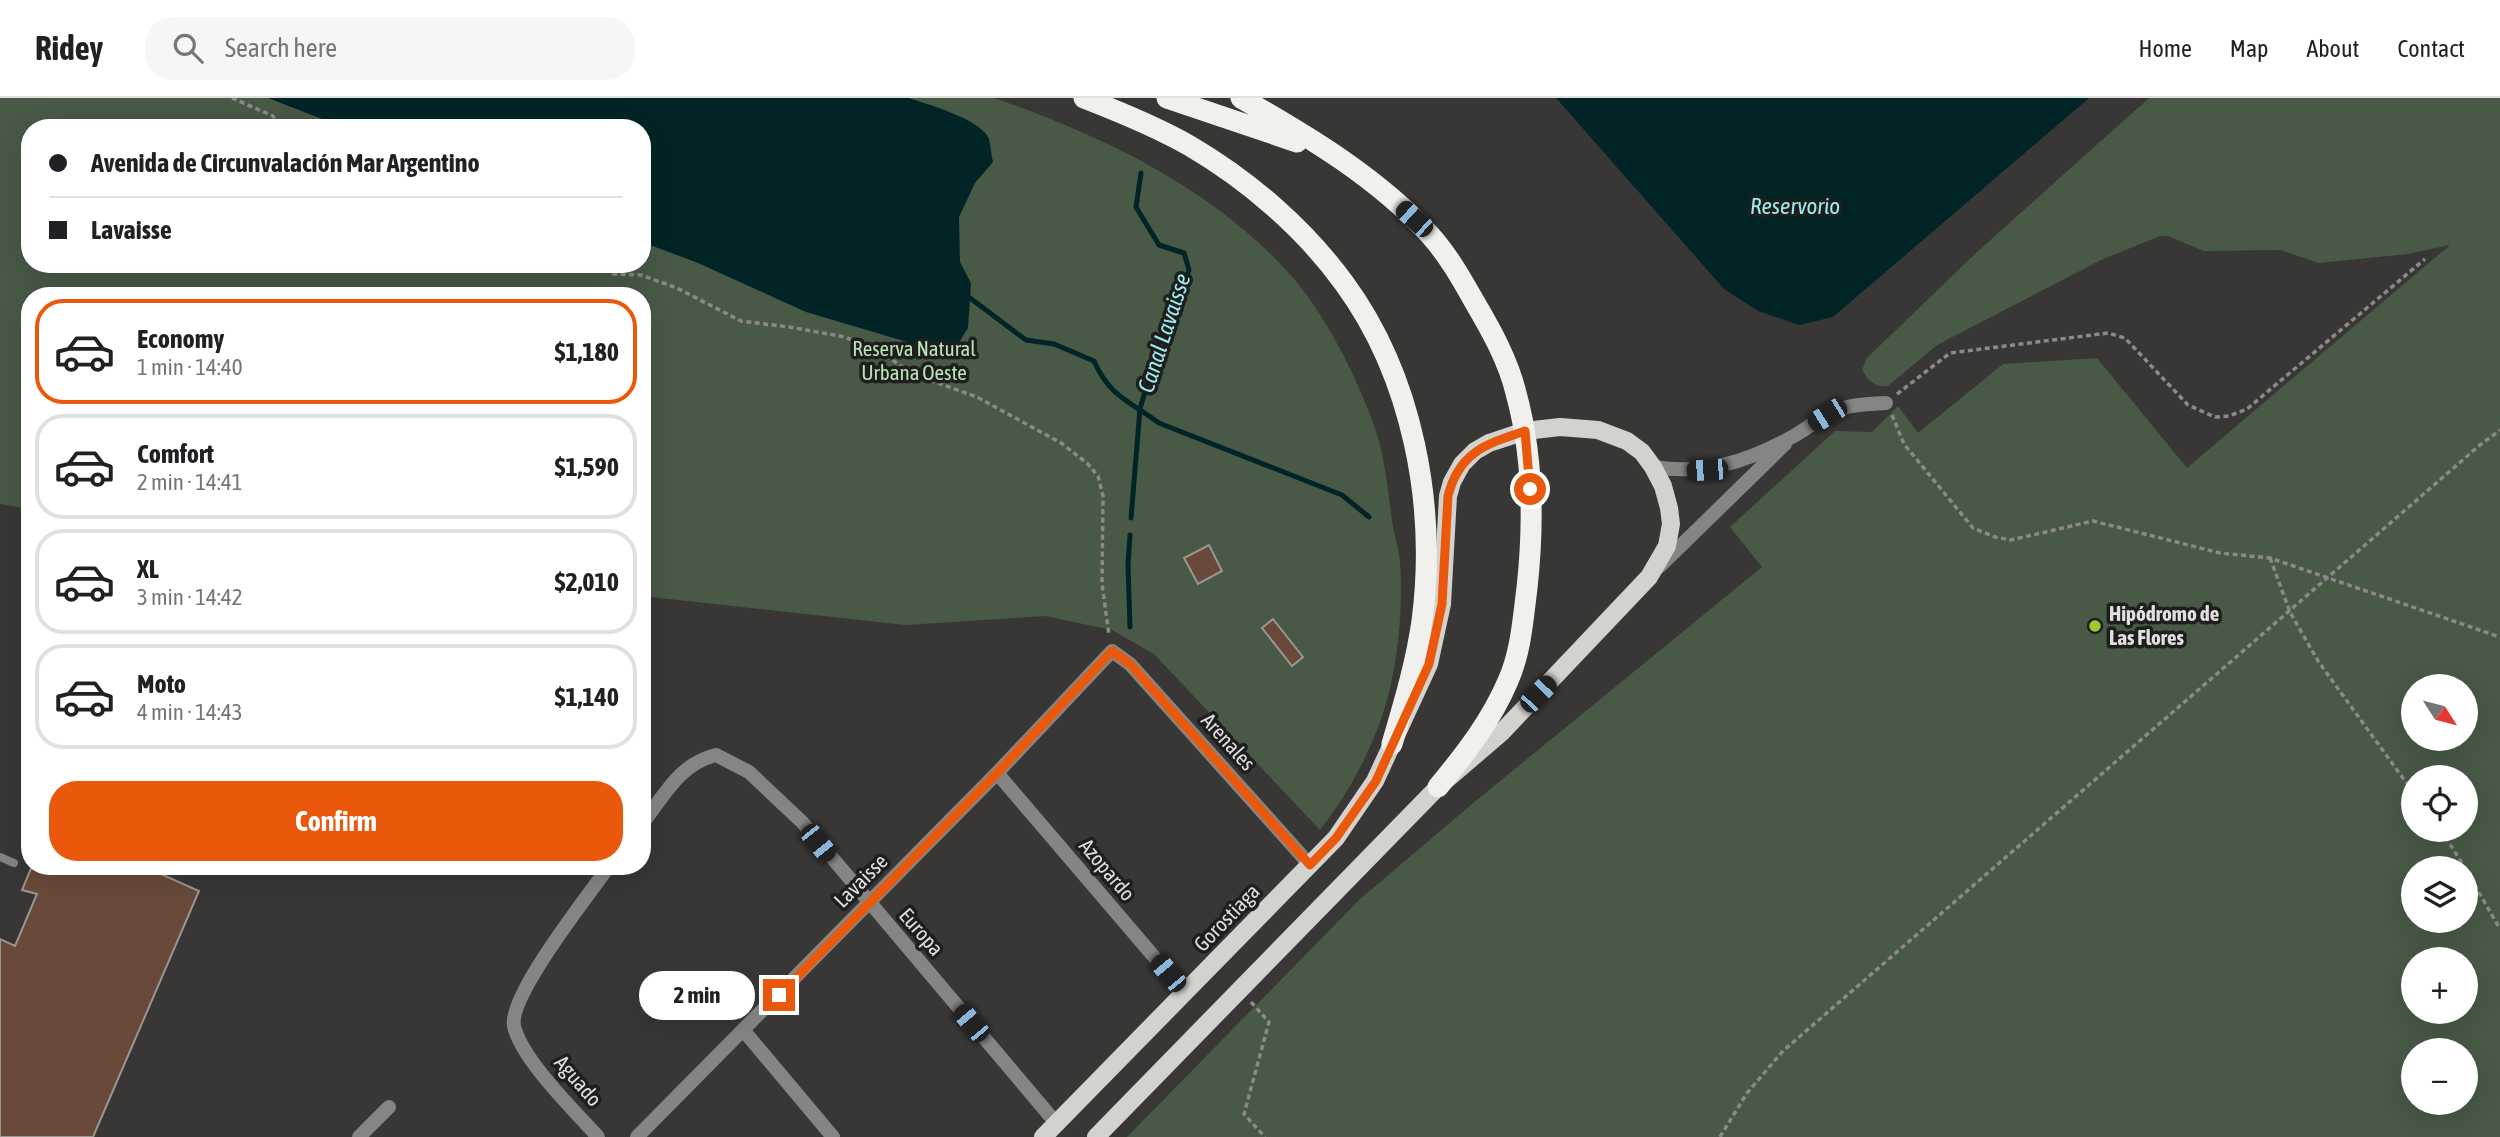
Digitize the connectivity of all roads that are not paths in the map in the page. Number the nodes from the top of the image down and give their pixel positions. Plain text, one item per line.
1 (1084, 98) edge
2 (1167, 98) edge
3 (1241, 98) edge
4 (1332, 154) junction
5 (1886, 403) road end
6 (1525, 431) junction
7 (1791, 438) junction
8 (1654, 467) junction
9 (1649, 577) junction
10 (1112, 651) joint
11 (1392, 744) junction
12 (997, 773) junction
13 (1438, 787) junction
14 (651, 812) edge
15 (0, 857) edge
16 (14, 863) dead end
17 (1310, 865) junction
18 (603, 875) edge
19 (868, 903) junction
20 (1185, 993) junction
21 (744, 1031) junction
22 (389, 1107) dead end
23 (1056, 1123) junction
24 (359, 1137) edge
25 (598, 1137) edge
26 (637, 1137) edge
27 (833, 1137) edge
28 (1043, 1137) edge
29 (1096, 1137) edge

1 - 11 highway
2 - 4 highway
3 - 4 highway
4 - 6 highway
5 - 7 street
6 - 8 main road, Gorostiaga
6 - 11 main road, Gorostiaga
6 - 13 highway
7 - 8 street
7 - 9 street
8 - 9 main road
9 - 13 main road
10 - 12 street, Lavaisse
10 - 17 street, Arenales
11 - 17 main road, Gorostiaga
12 - 19 street, Lavaisse
12 - 20 street, Azopardo
13 - 29 main road
14 - 19 street, Europa
15 - 16 lane
17 - 20 main road, Gorostiaga
18 - 25 street, Aguado
19 - 21 street, Lavaisse
19 - 23 street, Europa
20 - 23 main road, Gorostiaga
21 - 26 street, Lavaisse
21 - 27 street
22 - 24 street
23 - 28 main road, Gorostiaga

